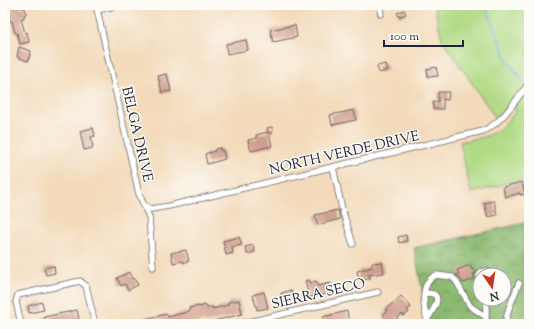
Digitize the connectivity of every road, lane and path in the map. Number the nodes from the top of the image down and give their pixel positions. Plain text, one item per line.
1 (120, 5) edge
2 (379, 5) edge
3 (96, 8) edge
4 (382, 14) dead end
5 (529, 83) edge
6 (333, 167) junction
7 (145, 206) junction
8 (352, 244) dead end
9 (153, 267) dead end
10 (519, 283) dead end
11 (378, 292) dead end
12 (425, 292) junction
13 (486, 308) edge
14 (486, 316) junction
15 (427, 322) edge
16 (249, 323) edge
17 (21, 324) edge
18 (95, 324) edge
19 (240, 324) edge
20 (486, 324) edge
21 (505, 324) edge

1 - 3 street
2 - 4 street
3 - 7 street, BELGA DRIVE
5 - 6 street, NORTH VERDE DRIVE
6 - 7 street, NORTH VERDE DRIVE
6 - 8 street
7 - 9 street, BELGA DRIVE
10 - 21 street
11 - 16 street, SIERRA SECO
12 - 14 street
12 - 15 street
12 - 15 street
13 - 14 street
14 - 20 street
16 - 19 street, SIERRA SECO
17 - 18 street

